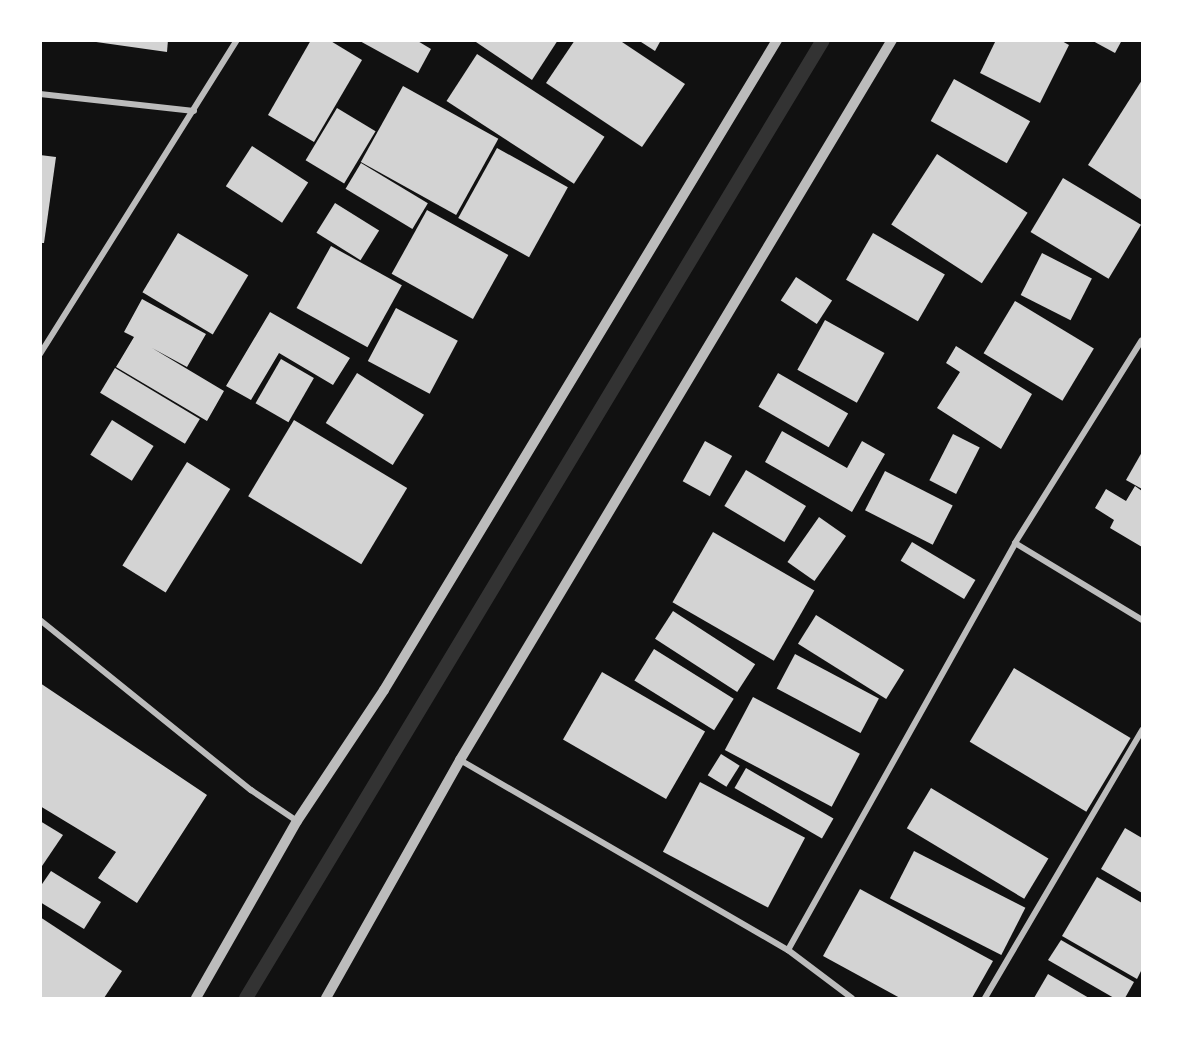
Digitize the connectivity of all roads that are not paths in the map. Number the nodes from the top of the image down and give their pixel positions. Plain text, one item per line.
1 (237, 40) edge
2 (777, 40) edge
3 (892, 40) edge
4 (40, 94) edge
5 (194, 111) junction
6 (1143, 340) edge
7 (40, 354) edge
8 (1015, 543) junction
9 (40, 620) edge
10 (1143, 620) edge
11 (1143, 730) edge
12 (460, 760) junction
13 (297, 821) junction
14 (788, 950) junction
15 (196, 999) edge
16 (326, 999) edge
17 (852, 999) edge
18 (985, 999) edge

1 - 5 street
2 - 13 street
3 - 12 street
4 - 5 street
5 - 7 street
6 - 8 street
8 - 10 street
8 - 14 street
9 - 13 street
11 - 18 street
12 - 14 street
12 - 16 street
13 - 15 street
14 - 17 street

